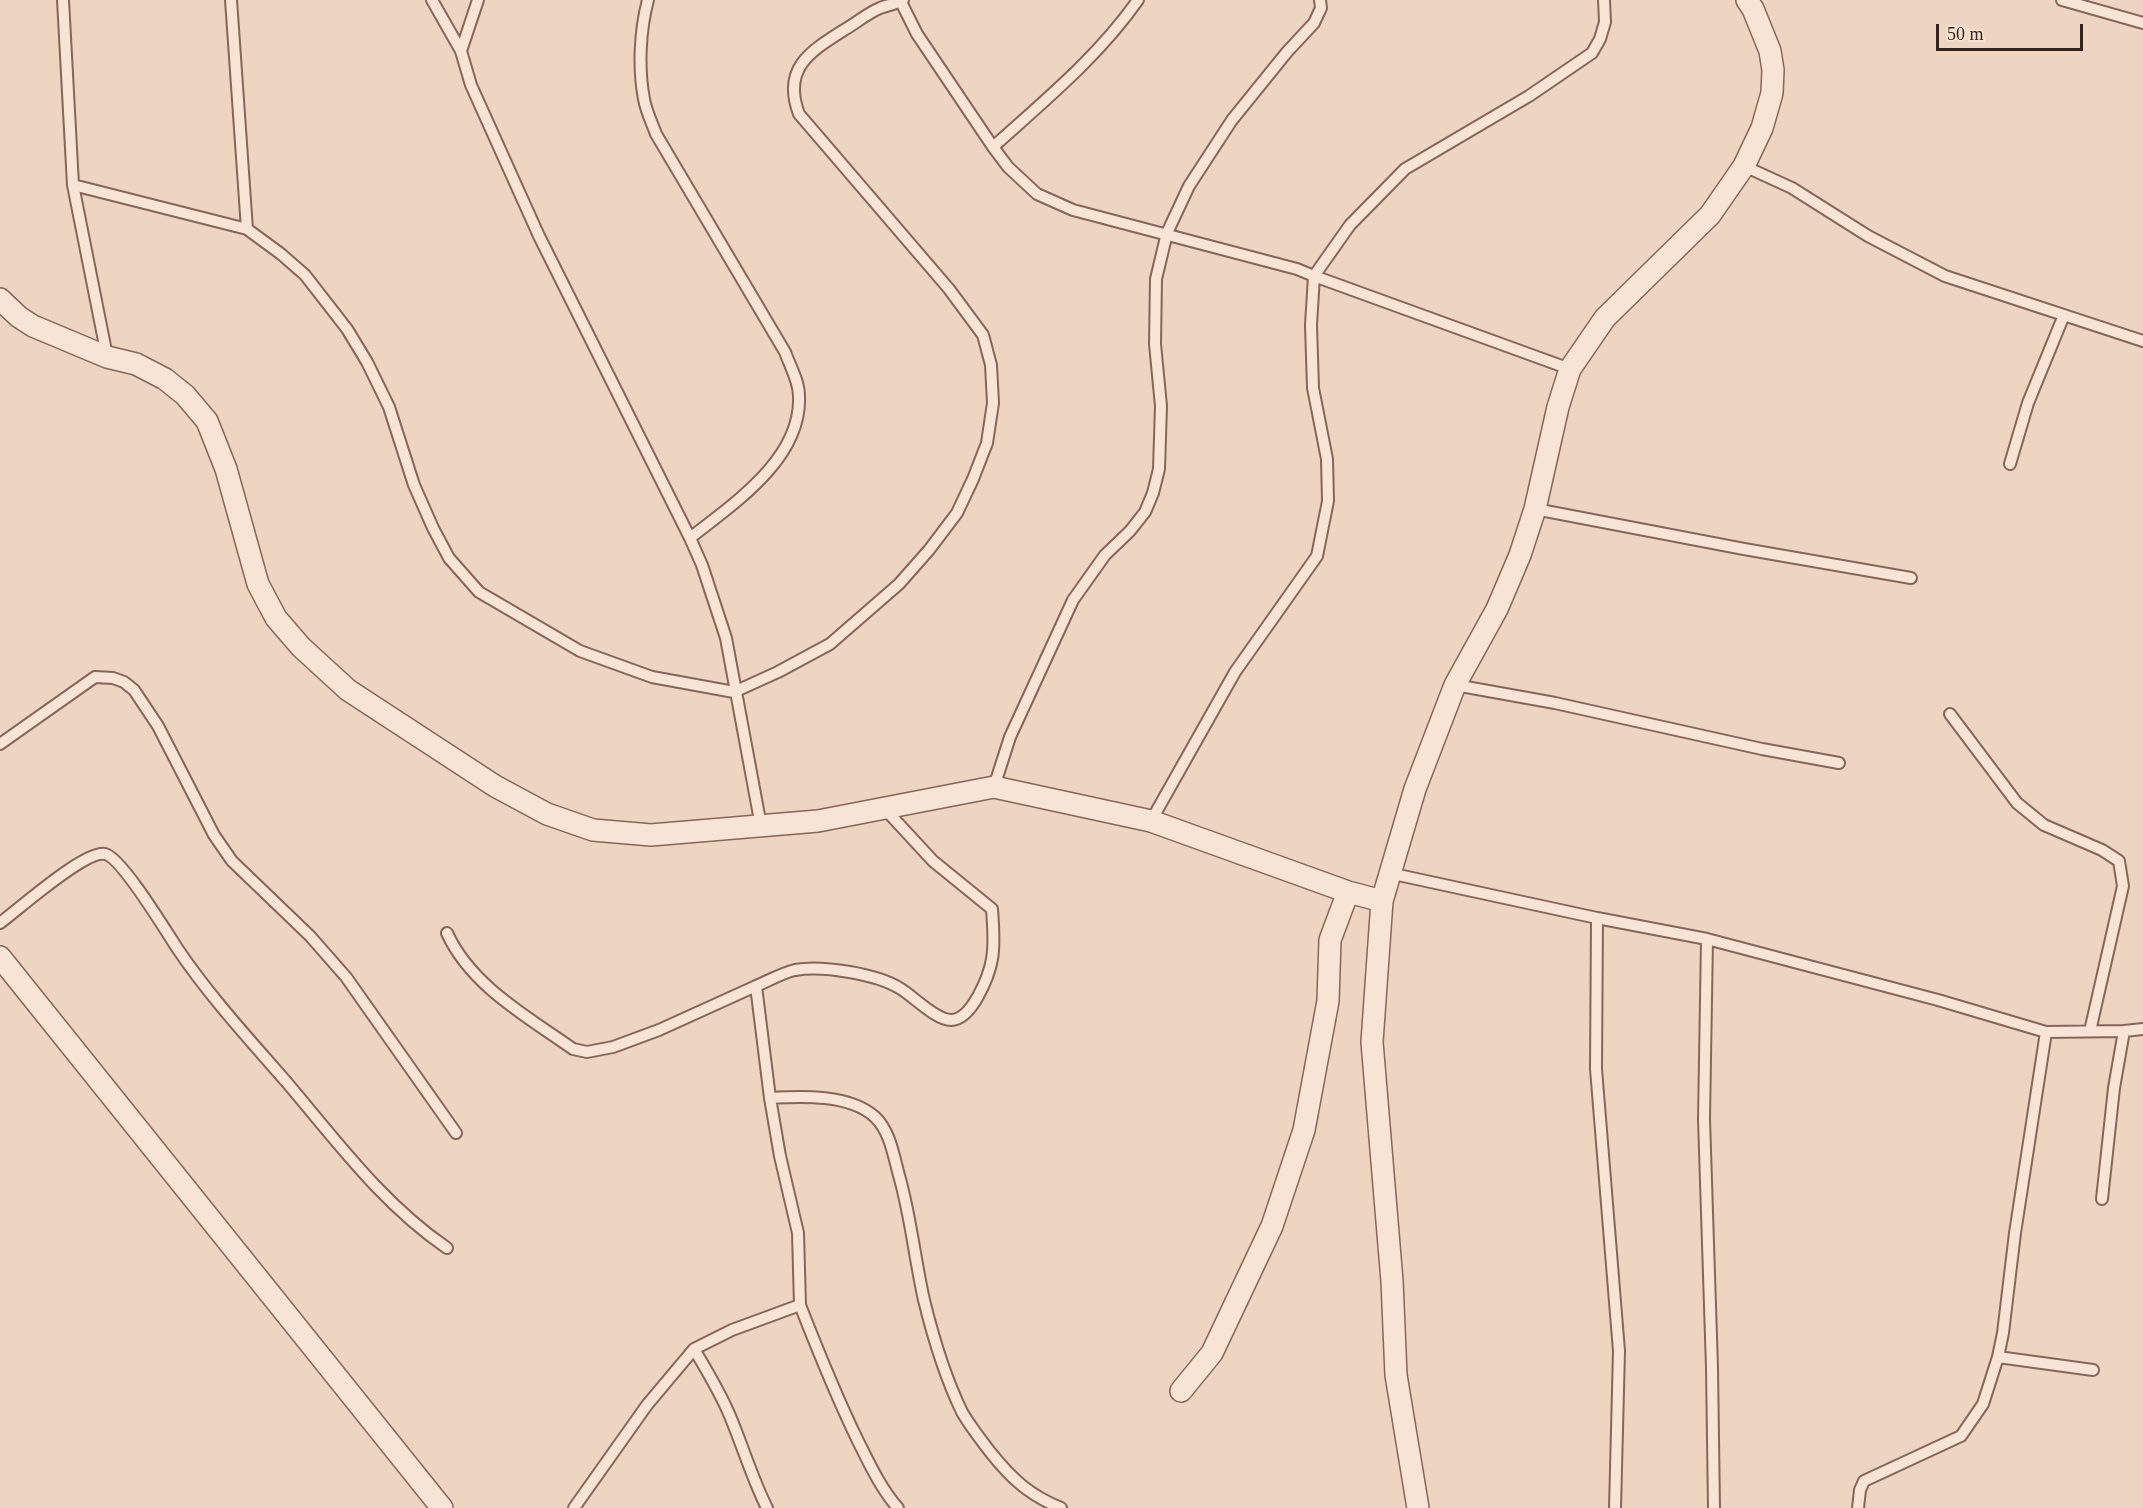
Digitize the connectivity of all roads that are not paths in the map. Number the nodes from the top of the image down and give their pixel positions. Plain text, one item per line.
1 (63, 0) edge
2 (231, 0) edge
3 (432, 0) edge
4 (478, 0) edge
5 (648, 0) edge
6 (1138, 0) edge
7 (1320, 0) edge
8 (1604, 0) edge
9 (1746, 0) edge
10 (2061, 0) edge
11 (902, 1) edge
12 (2143, 23) edge
13 (461, 51) junction
14 (993, 147) junction
15 (1744, 166) junction
16 (74, 185) junction
17 (247, 229) junction
18 (1167, 233) junction
19 (1314, 276) junction
20 (0, 299) edge
21 (2064, 315) junction
22 (2143, 341) edge
23 (107, 357) junction
24 (1570, 369) junction
25 (2010, 464) dead end
26 (1534, 509) junction
27 (690, 538) junction
28 (1911, 578) dead end
29 (1455, 686) junction
30 (734, 692) junction
31 (1950, 714) dead end
32 (0, 744) edge
33 (1839, 763) dead end
34 (993, 787) junction
35 (884, 808) junction
36 (1151, 821) junction
37 (760, 826) junction
38 (1389, 873) junction
39 (1348, 892) junction
40 (1382, 901) junction
41 (1597, 918) junction
42 (0, 923) edge
43 (447, 933) dead end
44 (1707, 939) junction
45 (1, 964) edge
46 (756, 986) junction
47 (2143, 1029) edge
48 (2090, 1031) junction
49 (2124, 1031) junction
50 (2046, 1032) junction
51 (770, 1098) junction
52 (456, 1133) dead end
53 (2102, 1199) dead end
54 (447, 1248) dead end
55 (800, 1305) junction
56 (694, 1349) junction
57 (1998, 1358) junction
58 (2093, 1370) dead end
59 (1181, 1391) dead end
60 (442, 1508) edge
61 (574, 1508) edge
62 (767, 1508) edge
63 (898, 1508) edge
64 (1061, 1508) edge
65 (1418, 1508) edge
66 (1615, 1508) edge
67 (1714, 1508) edge
68 (1858, 1508) edge

1 - 16 lane
2 - 17 lane
3 - 13 lane
4 - 13 lane
5 - 27 lane
6 - 14 lane
7 - 18 lane
8 - 19 lane
9 - 15 street
10 - 12 lane
11 - 14 lane
11 - 30 lane
13 - 27 lane
14 - 18 lane
15 - 21 lane
15 - 24 street
16 - 17 lane
16 - 23 lane
17 - 30 lane
18 - 19 lane
18 - 34 lane
19 - 24 lane
19 - 36 lane
20 - 23 street
21 - 22 lane
21 - 25 lane
23 - 37 street
24 - 26 street
26 - 28 lane
26 - 29 street
27 - 30 lane
29 - 33 lane
29 - 38 street
30 - 37 lane
31 - 48 lane
32 - 52 lane
34 - 35 street
34 - 36 street
35 - 37 street
35 - 46 lane
36 - 39 street
38 - 40 street
38 - 41 lane
39 - 40 street
39 - 59 street
40 - 65 street
41 - 44 lane
41 - 66 lane
42 - 54 lane
43 - 46 lane
44 - 50 lane
44 - 67 lane
45 - 60 street
46 - 51 lane
47 - 49 lane
48 - 49 lane
48 - 50 lane
49 - 53 lane
50 - 57 lane
51 - 55 lane
51 - 64 lane
55 - 56 lane
55 - 63 lane
56 - 61 lane
56 - 62 lane
57 - 58 lane
57 - 68 lane

